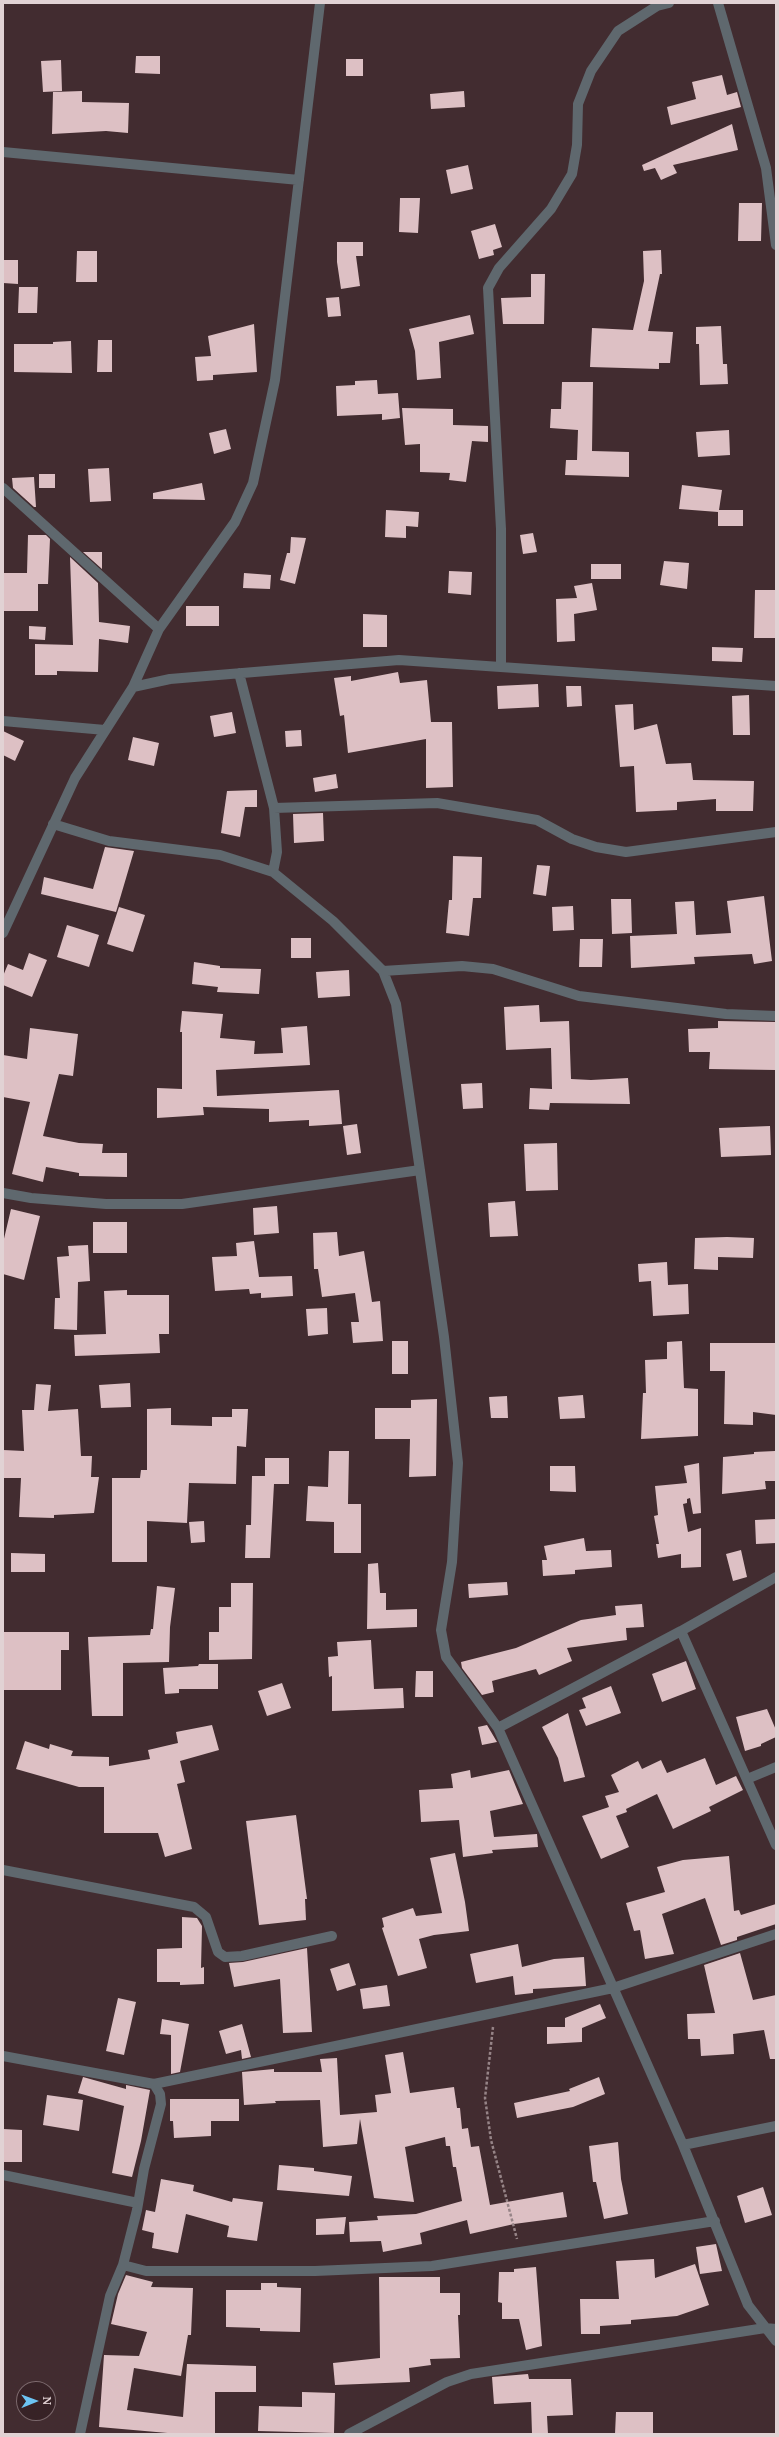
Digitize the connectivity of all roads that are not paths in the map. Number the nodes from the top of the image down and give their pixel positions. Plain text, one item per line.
1 (320, 3) edge
2 (646, 3) edge
3 (669, 3) edge
4 (718, 3) edge
5 (657, 6) junction
6 (3, 152) edge
7 (299, 180) junction
8 (776, 245) edge
9 (3, 488) edge
10 (158, 629) junction
11 (501, 666) junction
12 (239, 673) junction
13 (776, 686) edge
14 (133, 687) junction
15 (3, 721) edge
16 (105, 730) junction
17 (274, 808) junction
18 (53, 824) junction
19 (776, 832) edge
20 (273, 872) junction
21 (3, 933) edge
22 (382, 971) junction
23 (776, 1016) edge
24 (420, 1170) junction
25 (3, 1193) edge
26 (776, 1577) edge
27 (681, 1631) junction
28 (498, 1728) junction
29 (776, 1767) edge
30 (747, 1779) junction
31 (776, 1845) edge
32 (3, 1870) edge
33 (776, 1934) edge
34 (332, 1936) dead end
35 (613, 1988) junction
36 (3, 2056) edge
37 (154, 2084) junction
38 (776, 2126) edge
39 (684, 2145) junction
40 (3, 2175) edge
41 (138, 2203) junction
42 (715, 2221) junction
43 (123, 2265) junction
44 (765, 2328) junction
45 (776, 2329) edge
46 (776, 2341) edge
47 (80, 2434) edge
48 (349, 2434) edge

1 - 7 street
2 - 5 street
3 - 5 street
4 - 8 street
5 - 11 street
6 - 7 street
7 - 10 street
9 - 10 street
10 - 14 street
11 - 12 street
11 - 13 street
12 - 14 street
12 - 17 street
14 - 16 street
15 - 16 street
16 - 18 street
17 - 19 street
17 - 20 street
18 - 20 street
18 - 21 street
20 - 22 street
22 - 23 street
22 - 24 street
24 - 25 street
24 - 28 street
26 - 27 street
27 - 28 street
27 - 30 street
28 - 35 street
29 - 30 street
30 - 31 street
32 - 34 street
33 - 35 street
35 - 37 street
35 - 39 street
36 - 37 street
37 - 41 street
38 - 39 street
39 - 42 street
40 - 41 street
41 - 43 street
42 - 43 street
42 - 44 street
43 - 47 street
44 - 45 street
44 - 46 street
44 - 48 street

